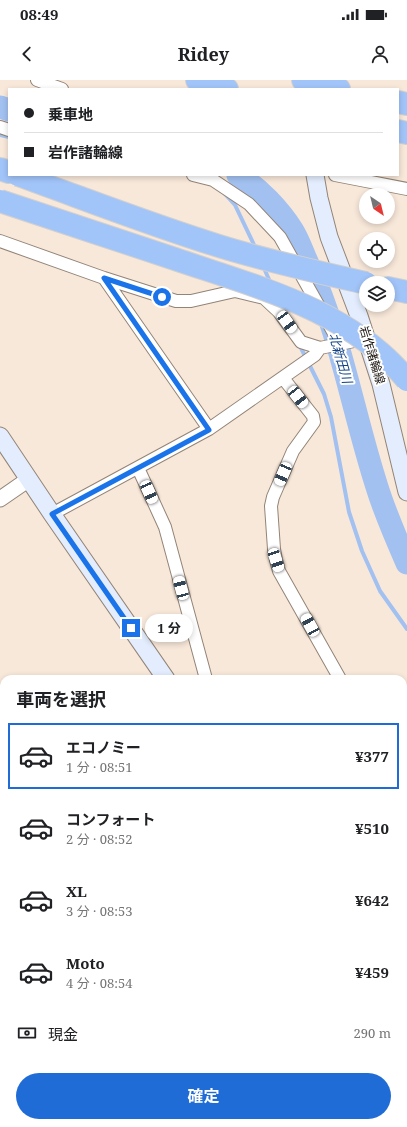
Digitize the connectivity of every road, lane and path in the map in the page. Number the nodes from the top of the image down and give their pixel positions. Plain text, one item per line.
1 (37, 80) edge
2 (197, 80) edge
3 (303, 80) edge
4 (59, 88) edge
5 (224, 88) edge
6 (334, 88) edge
7 (21, 176) edge
8 (197, 176) edge
9 (315, 176) edge
10 (340, 176) edge
11 (407, 189) edge
12 (0, 201) edge
13 (0, 241) edge
14 (104, 278) junction
15 (359, 281) edge
16 (395, 289) edge
17 (407, 292) edge
18 (367, 339) junction
19 (340, 344) junction
20 (321, 348) junction
21 (283, 378) junction
22 (407, 380) edge
23 (209, 430) junction
24 (0, 436) edge
25 (138, 468) junction
26 (29, 479) junction
27 (407, 492) edge
28 (0, 499) edge
29 (52, 514) junction
30 (163, 675) edge
31 (205, 675) edge
32 (338, 675) edge

1 - 4 street
2 - 5 highway
3 - 6 highway
7 - 15 highway, bridge
8 - 19 street
9 - 18 main road, 岩作諸輪線
10 - 11 street
12 - 22 highway, bridge
13 - 14 street
14 - 20 street
14 - 23 street
16 - 17 highway
18 - 19 street
18 - 27 main road, 岩作諸輪線
19 - 20 street
20 - 21 street
21 - 23 street
21 - 32 street
23 - 25 street
24 - 26 main road
25 - 29 street
25 - 31 street
26 - 28 street
26 - 29 main road
29 - 30 main road

